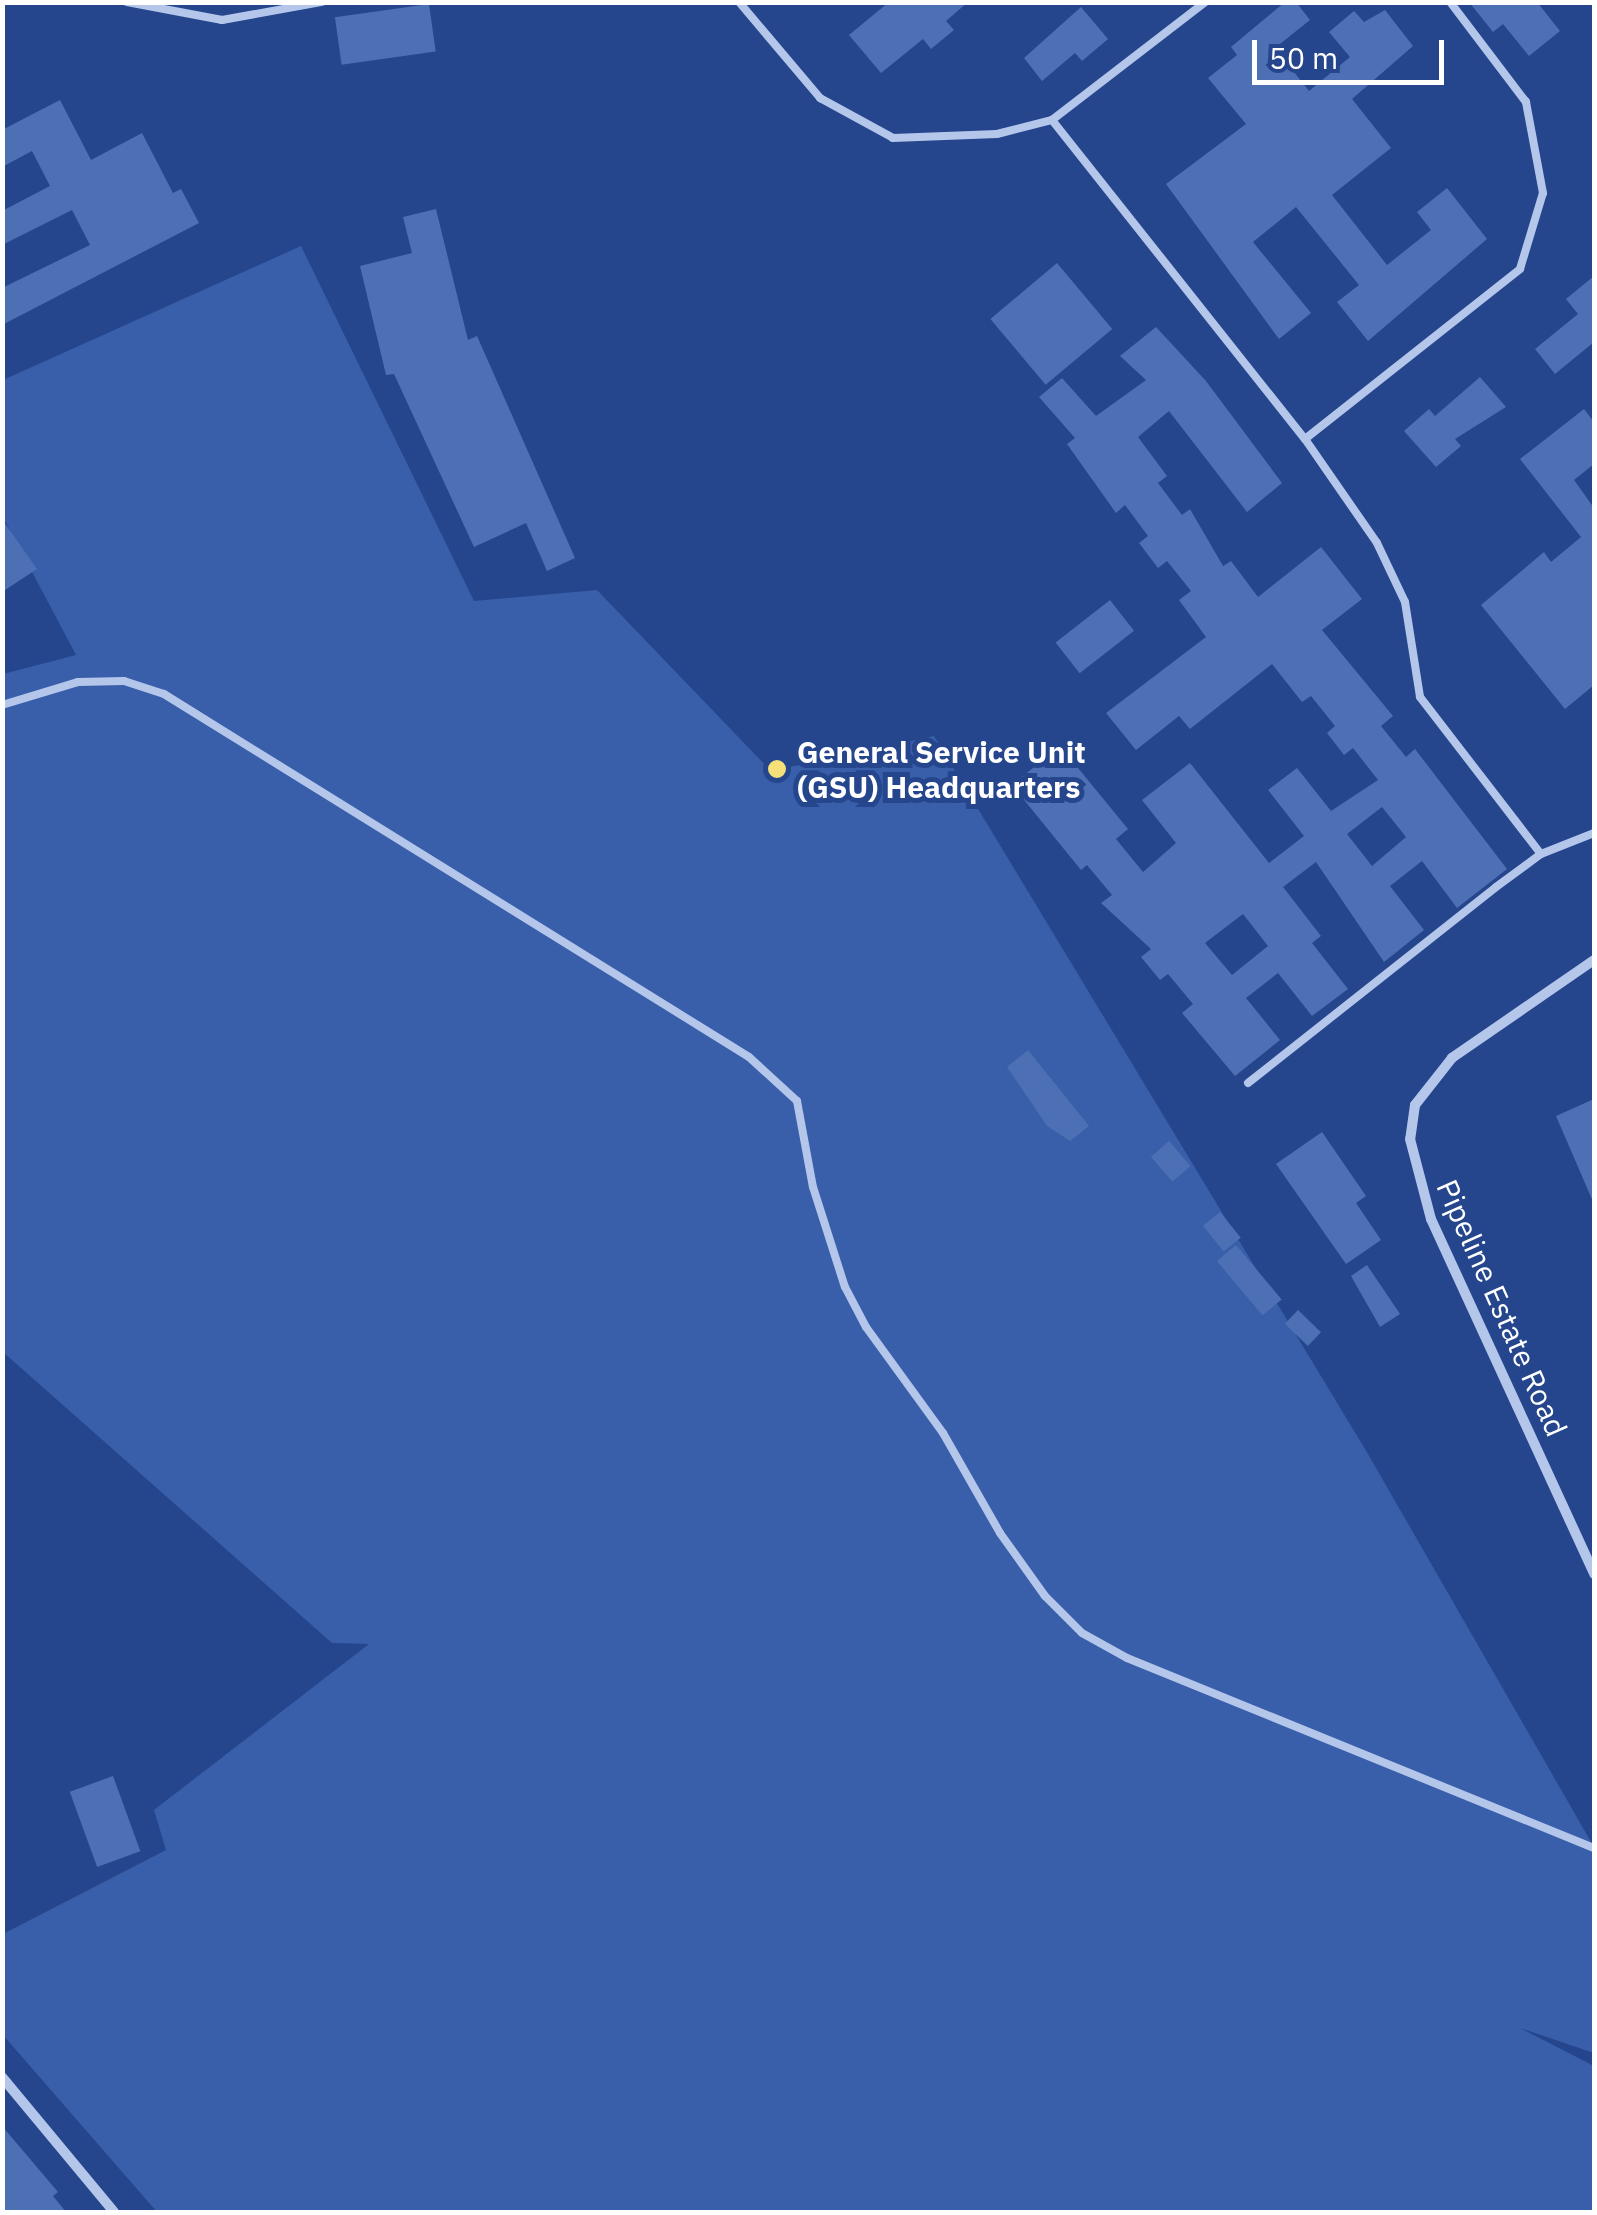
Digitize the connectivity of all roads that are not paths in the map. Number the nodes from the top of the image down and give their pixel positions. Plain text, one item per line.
1 (126, 2) edge
2 (322, 2) edge
3 (739, 2) edge
4 (1205, 2) edge
5 (1450, 2) edge
6 (1052, 120) junction
7 (1305, 439) junction
8 (2, 705) edge
9 (1594, 833) edge
10 (1541, 854) junction
11 (1594, 960) edge
12 (1248, 1084) dead end
13 (1594, 1574) edge
14 (1594, 1848) edge
15 (2, 2077) edge
16 (113, 2212) edge

1 - 2 lane
3 - 6 lane
4 - 6 lane
5 - 7 lane
6 - 7 lane
7 - 10 lane
8 - 14 lane
9 - 10 lane
10 - 12 lane
11 - 13 street, Pipeline Estate Road
15 - 16 street

